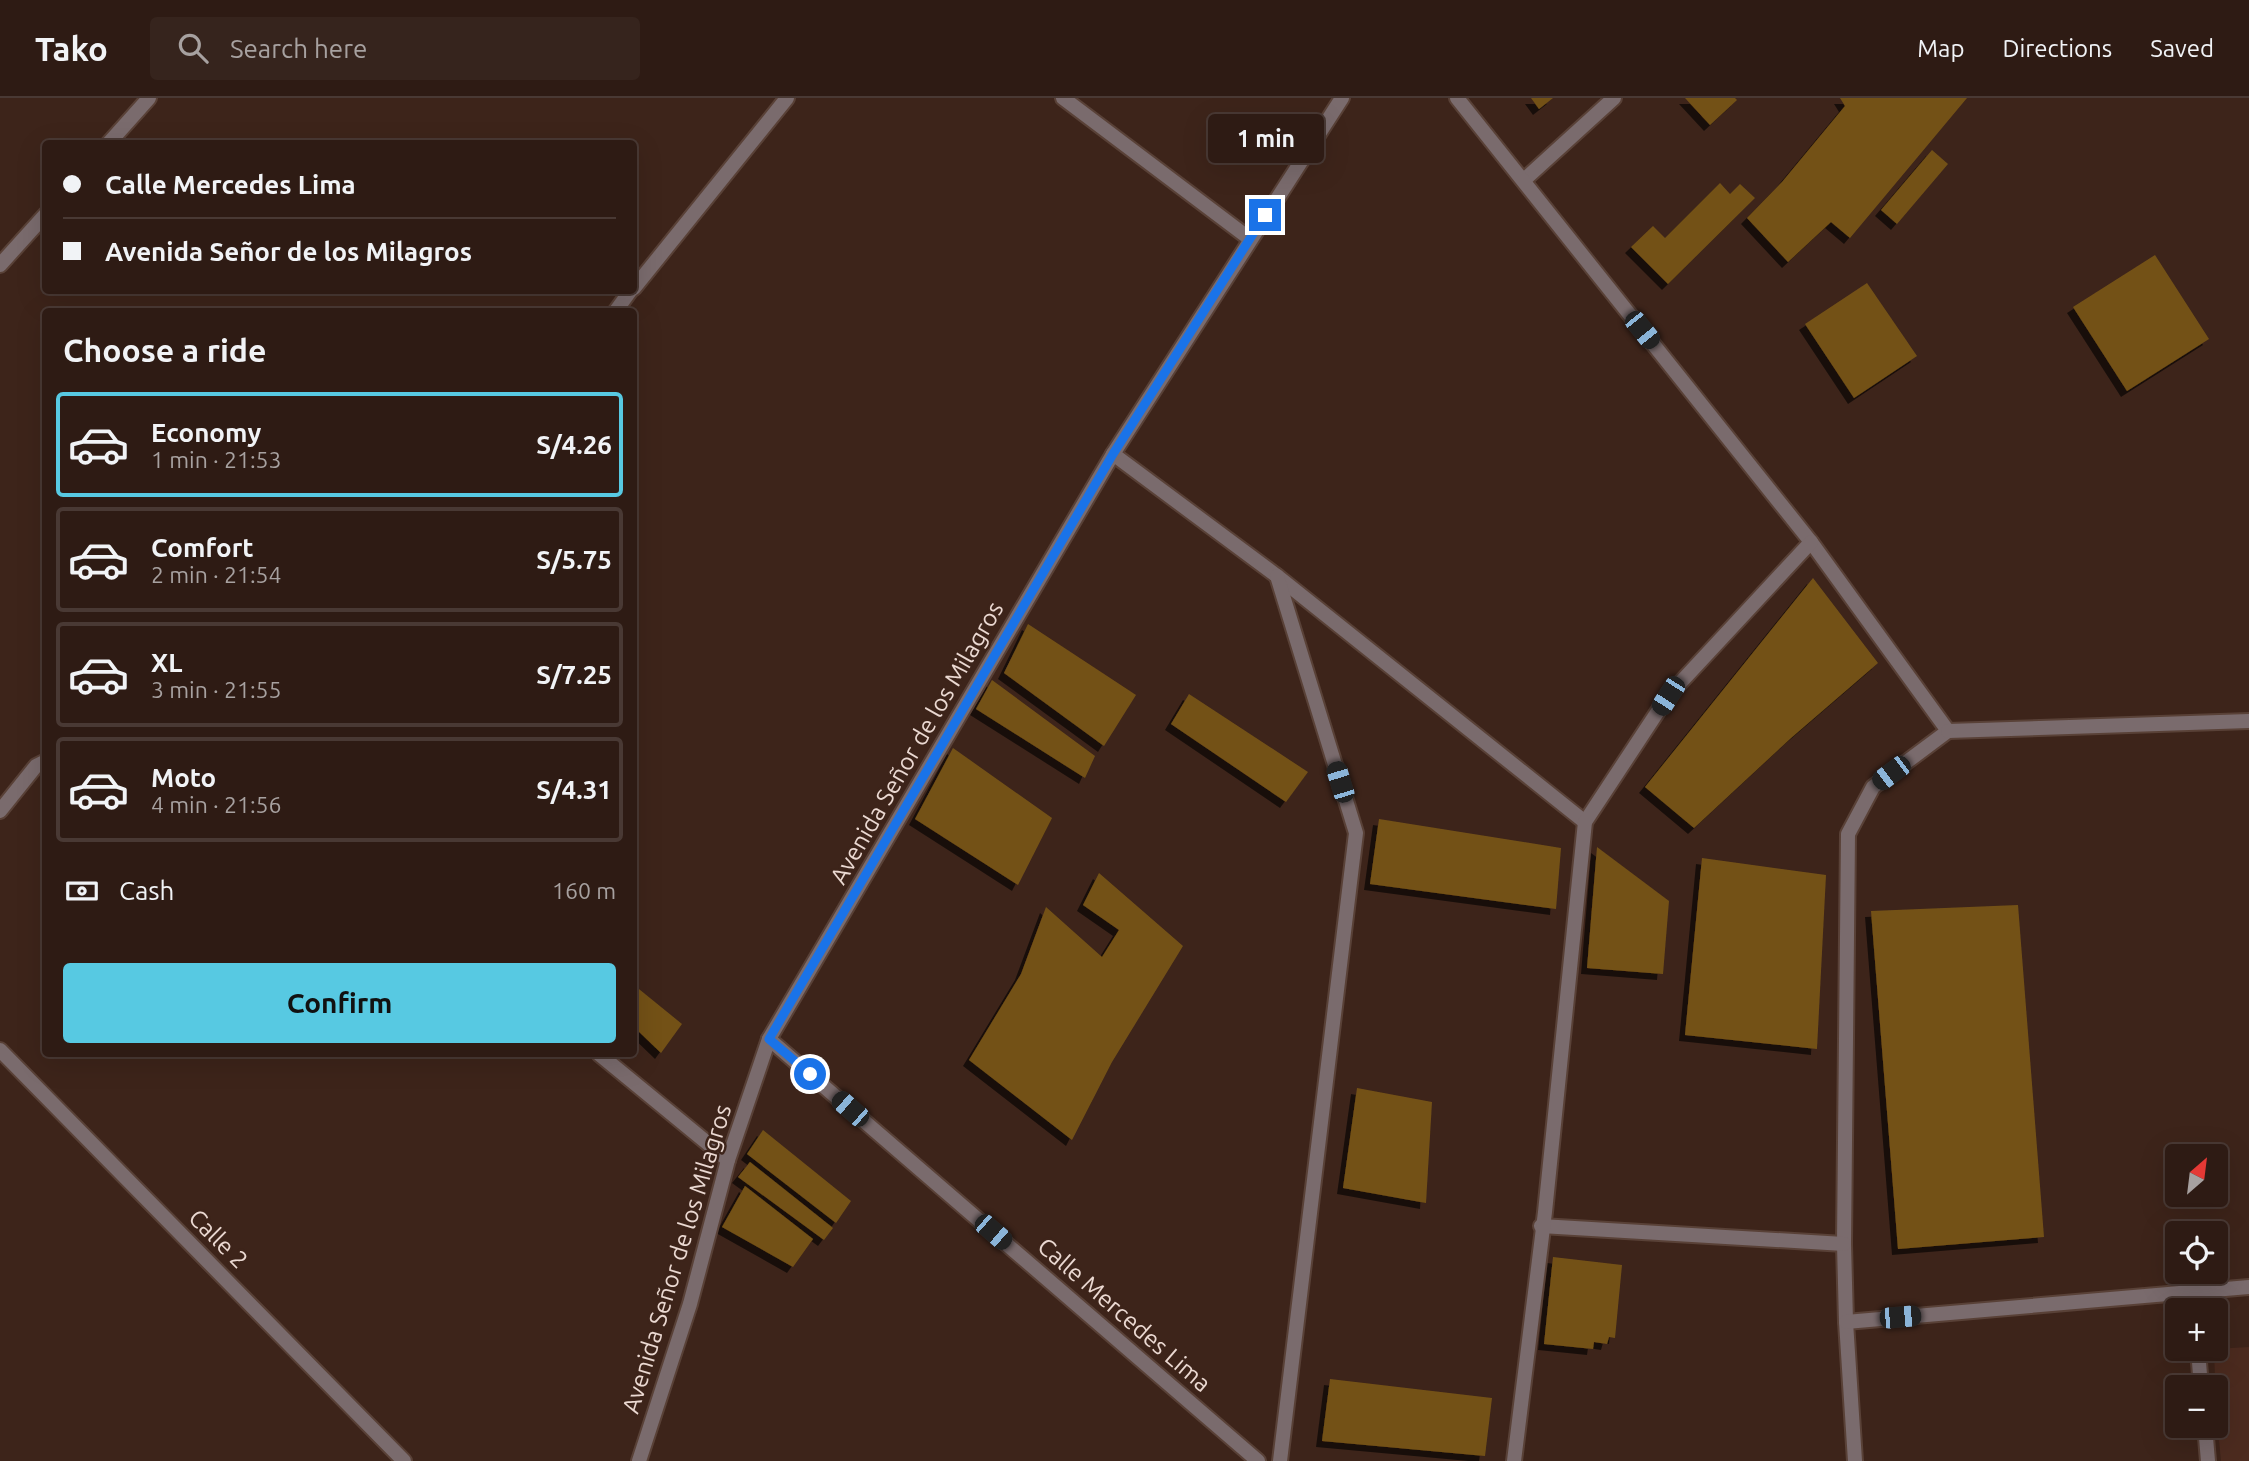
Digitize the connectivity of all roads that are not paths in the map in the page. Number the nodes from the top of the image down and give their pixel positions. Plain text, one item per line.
1 (149, 98) edge
2 (787, 98) edge
3 (1063, 98) edge
4 (1342, 98) edge
5 (1457, 98) edge
6 (1614, 98) edge
7 (112, 140) edge
8 (1524, 180) junction
9 (42, 218) edge
10 (1250, 239) junction
11 (0, 265) edge
12 (637, 283) edge
13 (1113, 454) junction
14 (1811, 542) junction
15 (1277, 576) junction
16 (2249, 721) edge
17 (1948, 732) junction
18 (42, 763) edge
19 (0, 811) edge
20 (1585, 822) junction
21 (769, 1039) junction
22 (0, 1050) edge
23 (603, 1057) edge
24 (728, 1160) junction
25 (1542, 1226) junction
26 (1844, 1244) junction
27 (2249, 1287) edge
28 (2193, 1292) junction
29 (2193, 1298) edge
30 (1846, 1322) junction
31 (2206, 1438) edge
32 (404, 1461) edge
33 (639, 1461) edge
34 (1258, 1461) edge
35 (1280, 1461) edge
36 (1514, 1461) edge
37 (1855, 1461) edge
38 (2208, 1461) edge

1 - 7 street
2 - 12 street
3 - 10 street
4 - 10 street, Avenida Señor de los Milagros
5 - 8 street
6 - 8 street
8 - 14 street
9 - 11 street
10 - 13 street, Avenida Señor de los Milagros
13 - 15 street
13 - 21 street, Avenida Señor de los Milagros
14 - 17 street
14 - 20 street
15 - 20 street
15 - 35 street
16 - 17 street
17 - 26 street
18 - 19 street
20 - 25 street
21 - 24 street, Avenida Señor de los Milagros
21 - 34 street, Calle Mercedes Lima
22 - 32 street, Calle 2
23 - 24 street
24 - 33 street, Avenida Señor de los Milagros
25 - 26 street
25 - 36 street
26 - 30 street
27 - 28 street
28 - 29 street
28 - 30 street
30 - 37 street
31 - 38 street

